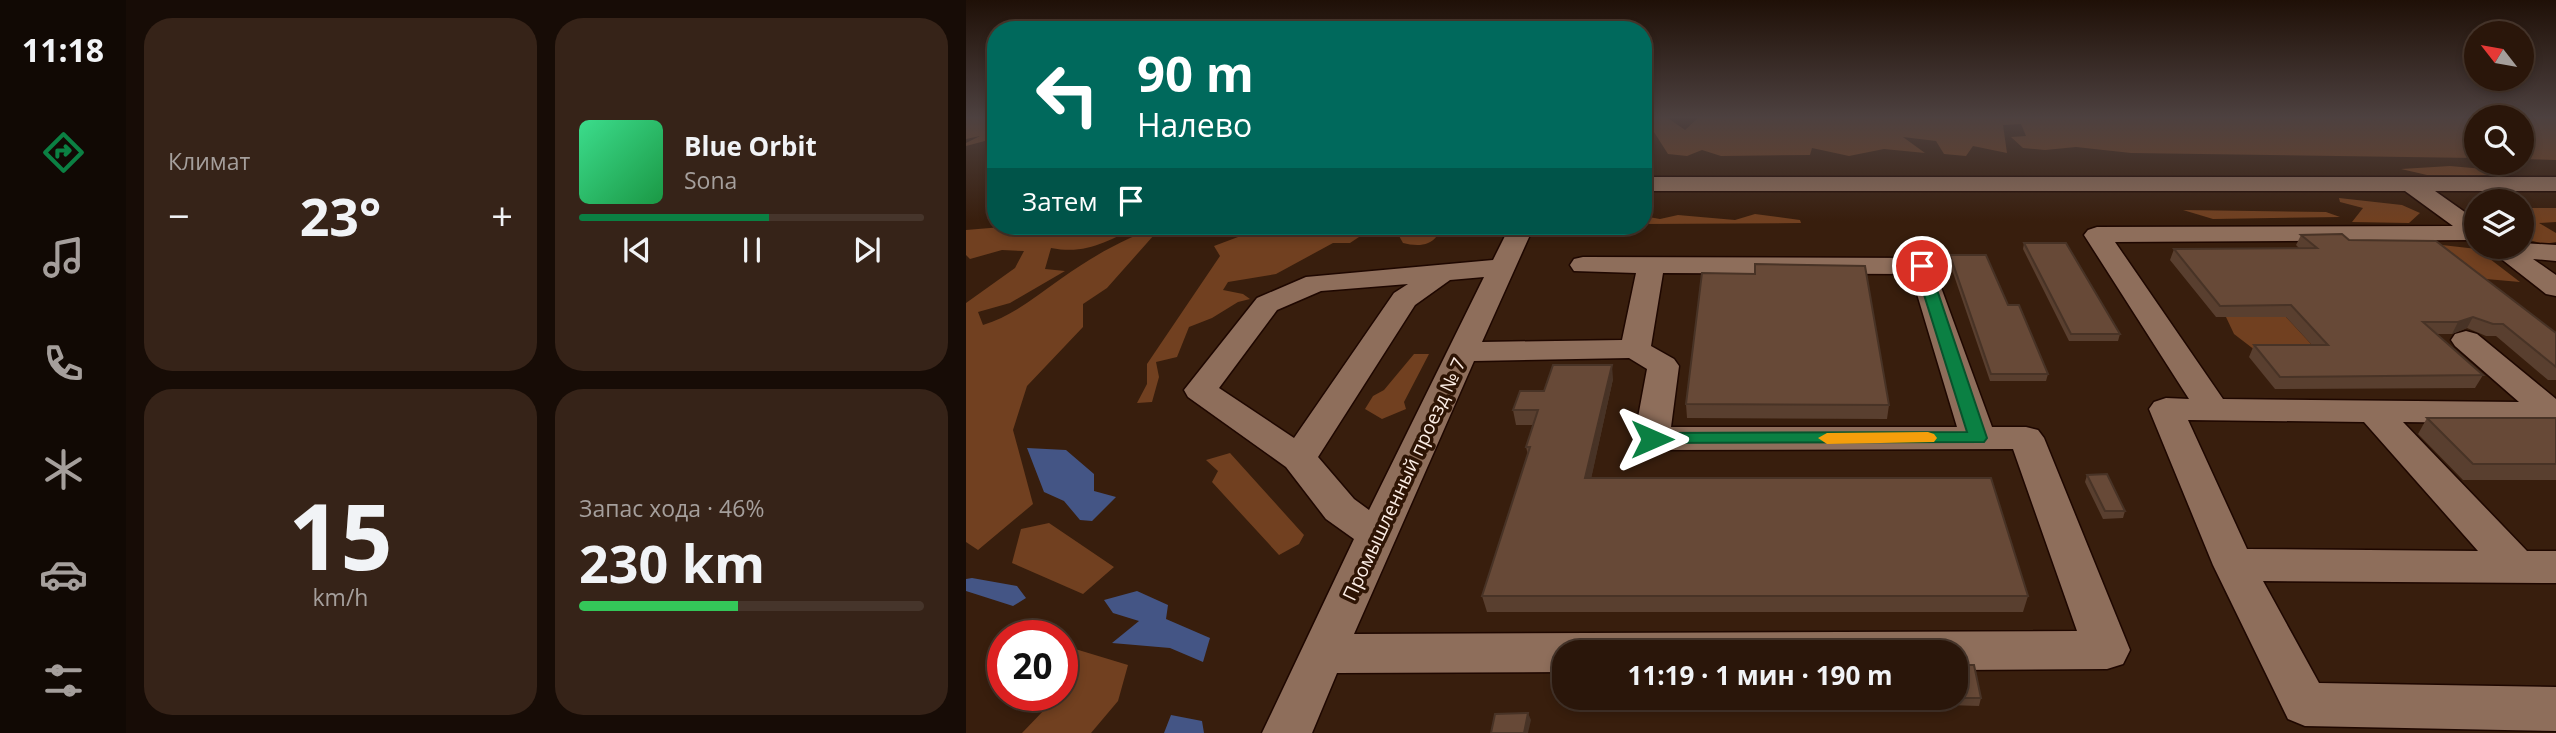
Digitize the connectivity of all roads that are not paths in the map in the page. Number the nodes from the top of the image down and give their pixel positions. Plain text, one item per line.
1 (2409, 183) junction
2 (1652, 184) edge
3 (2556, 184) edge
4 (2464, 223) edge
5 (2464, 232) edge
6 (1517, 235) edge
7 (2534, 251) edge
8 (2556, 253) edge
9 (2515, 259) edge
10 (1583, 265) dead end
11 (1651, 266) junction
12 (1501, 267) junction
13 (1443, 273) junction
14 (2556, 288) edge
15 (2466, 340) dead end
16 (1635, 349) junction
17 (1462, 352) junction
18 (2214, 411) junction
19 (2374, 412) junction
20 (2554, 414) edge
21 (1978, 438) junction
22 (1299, 458) junction
23 (1376, 535) junction
24 (2234, 565) junction
25 (2537, 567) edge
26 (1325, 654) junction
27 (2556, 709) edge
28 (1287, 733) edge

1 - 2 street
1 - 3 street
1 - 4 street
5 - 18 street
6 - 12 street, Промышленный проезд № 7
7 - 8 street
9 - 14 street
10 - 11 street
11 - 16 street
11 - 21 street
12 - 13 street
12 - 17 street, Промышленный проезд № 7
13 - 22 street
13 - 22 street
15 - 20 street
16 - 17 street
16 - 21 street
17 - 23 street, Промышленный проезд № 7
18 - 19 street
18 - 24 street
19 - 20 street
19 - 25 street
21 - 26 street
22 - 23 street
23 - 26 street, Промышленный проезд № 7
24 - 25 street
24 - 27 street
26 - 28 street, Промышленный проезд № 7

